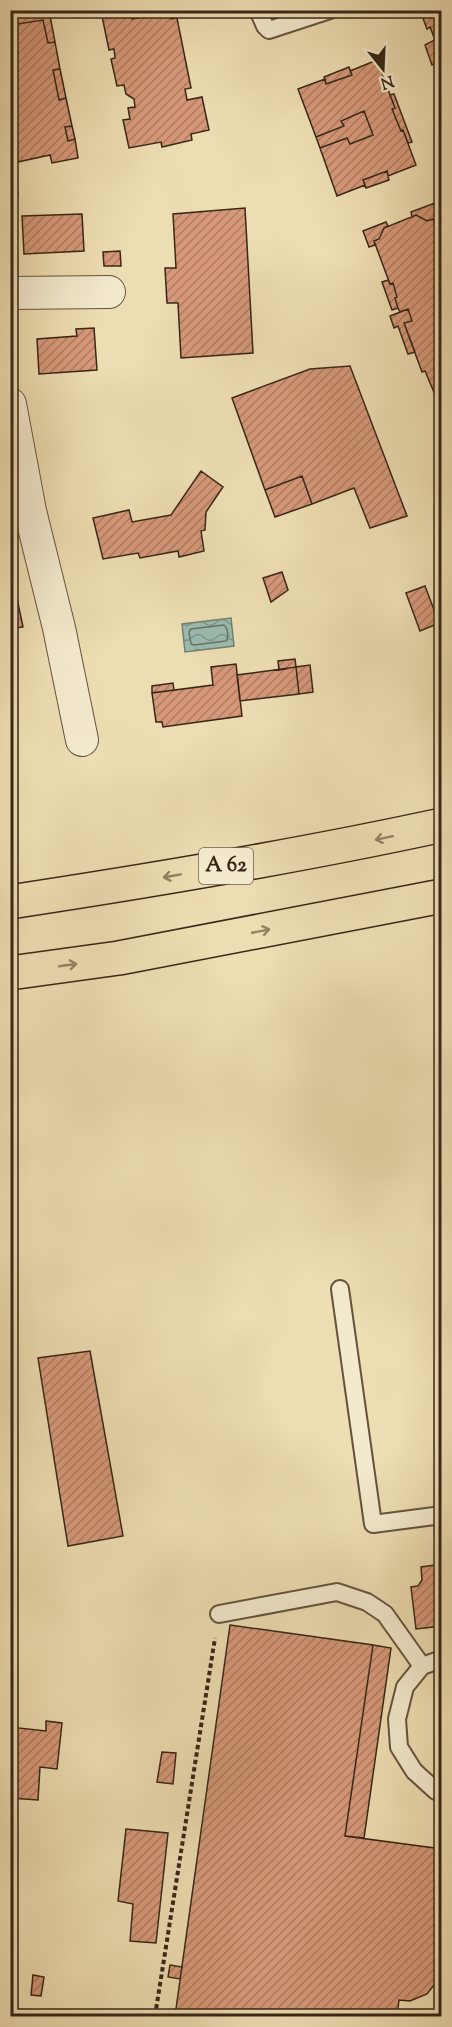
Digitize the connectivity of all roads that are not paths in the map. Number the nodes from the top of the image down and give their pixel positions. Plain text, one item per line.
1 (258, 10) edge
2 (330, 10) edge
3 (109, 292) dead end
4 (10, 293) edge
5 (10, 404) edge
6 (82, 740) dead end
7 (441, 825) edge
8 (441, 896) edge
9 (10, 902) edge
10 (10, 973) edge
11 (340, 1289) dead end
12 (441, 1515) edge
13 (219, 1614) road end
14 (441, 1659) edge
15 (422, 1666) junction
16 (441, 1792) edge

1 - 2 lane
3 - 4 street
5 - 6 street
7 -> 9 highway, A 62
10 -> 8 highway
11 - 12 lane
13 - 15 lane
14 - 15 lane
15 - 16 lane

